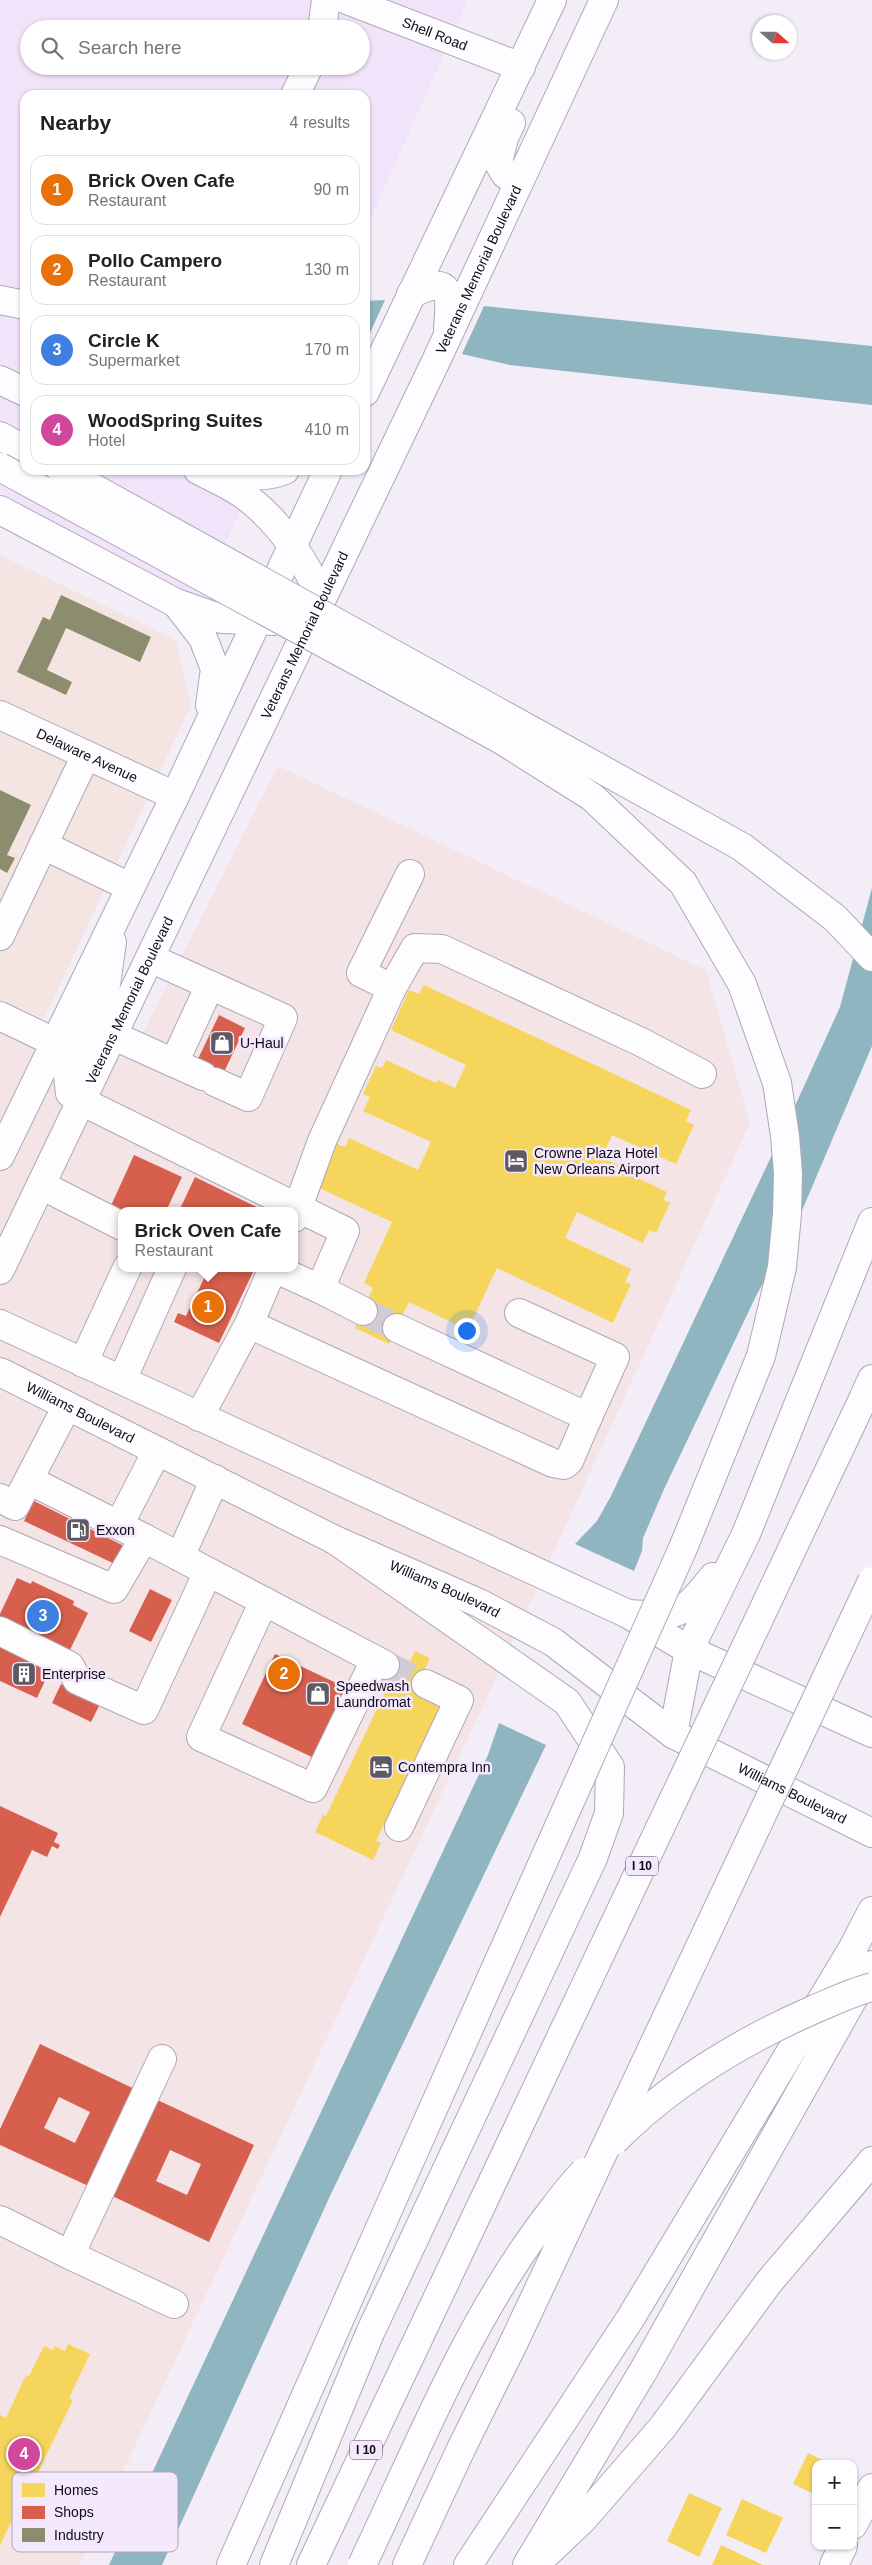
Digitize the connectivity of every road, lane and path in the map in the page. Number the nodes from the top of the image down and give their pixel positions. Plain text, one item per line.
1 (326, 0) edge
2 (348, 0) edge
3 (604, 0) edge
4 (550, 4) edge
5 (323, 20) edge
6 (521, 67) junction
7 (305, 75) edge
8 (297, 90) edge
9 (518, 184) junction
10 (411, 294) junction
11 (0, 300) edge
12 (20, 304) edge
13 (447, 336) junction
14 (0, 380) edge
15 (370, 381) edge
16 (20, 390) edge
17 (0, 436) edge
18 (20, 447) edge
19 (0, 467) edge
20 (70, 475) edge
21 (207, 475) edge
22 (242, 475) edge
23 (262, 475) edge
24 (326, 475) edge
25 (0, 510) edge
26 (292, 546) junction
27 (176, 603) junction
28 (317, 609) junction
29 (257, 622) junction
30 (0, 715) edge
31 (208, 728) junction
32 (86, 755) junction
33 (175, 796) junction
34 (43, 845) junction
35 (410, 874) dead end
36 (130, 887) junction
37 (116, 916) junction
38 (0, 936) edge
39 (872, 957) edge
40 (150, 958) junction
41 (210, 984) junction
42 (392, 988) junction
43 (0, 1016) edge
44 (112, 1035) junction
45 (54, 1042) junction
46 (174, 1063) junction
47 (702, 1074) dead end
48 (81, 1101) junction
49 (4, 1123) edge
50 (0, 1156) edge
51 (41, 1185) junction
52 (284, 1207) edge
53 (298, 1207) edge
54 (298, 1214) edge
55 (872, 1222) edge
56 (118, 1224) edge
57 (0, 1270) edge
58 (125, 1272) edge
59 (170, 1272) edge
60 (272, 1272) edge
61 (283, 1272) edge
62 (320, 1289) junction
63 (363, 1311) tunnel mouth
64 (519, 1313) dead end
65 (0, 1324) edge
66 (249, 1324) junction
67 (397, 1328) tunnel mouth
68 (83, 1363) junction
69 (0, 1372) edge
70 (122, 1380) junction
71 (868, 1388) edge
72 (67, 1406) junction
73 (199, 1417) junction
74 (588, 1417) junction
75 (157, 1451) junction
76 (215, 1479) junction
77 (29, 1480) junction
78 (8, 1502) edge
79 (119, 1525) junction
80 (746, 1534) junction
81 (144, 1538) junction
82 (0, 1540) edge
83 (335, 1540) junction
84 (180, 1557) junction
85 (208, 1572) junction
86 (872, 1581) edge
87 (264, 1601) junction
88 (628, 1614) junction
89 (0, 1631) edge
90 (689, 1650) junction
91 (426, 1684) tunnel mouth
92 (872, 1733) edge
93 (673, 1734) junction
94 (399, 1827) dead end
95 (872, 1833) edge
96 (872, 1911) edge
97 (872, 1965) edge
98 (872, 1987) edge
99 (162, 2059) dead end
100 (872, 2161) edge
101 (0, 2220) edge
102 (70, 2255) junction
103 (174, 2304) dead end
104 (872, 2488) edge
105 (857, 2517) edge
106 (841, 2550) edge
107 (231, 2565) edge
108 (274, 2565) edge
109 (311, 2565) edge
110 (362, 2565) edge
111 (406, 2565) edge
112 (468, 2565) edge
113 (527, 2565) edge
114 (534, 2565) edge
115 (834, 2565) edge

1 - 5 main road
2 - 6 main road, Shell Road
3 - 9 main road, Veterans Memorial Boulevard
4 - 6 main road
4 - 9 main road
6 - 10 main road
7 - 8 main road
9 - 13 main road, Veterans Memorial Boulevard
10 - 13 main road
10 - 15 main road
11 - 12 main road
13 - 28 main road, Veterans Memorial Boulevard
14 - 16 main road
17 - 18 main road
19 - 107 main road, bridge
20 - 39 main road, bridge
21 - 26 main road
22 - 23 main road
24 - 26 main road
25 - 27 main road
26 - 28 main road
26 - 29 main road
27 - 29 main road
27 - 31 main road
28 - 29 main road
28 - 40 main road, Veterans Memorial Boulevard
29 - 31 main road
30 - 32 main road, Delaware Avenue
31 - 33 main road
32 - 33 main road, Delaware Avenue
32 - 34 main road
33 - 36 main road
34 - 36 main road
34 - 38 main road
35 - 42 main road
36 - 37 main road
37 - 45 main road
37 - 48 main road
40 - 41 main road
40 - 44 main road, Veterans Memorial Boulevard
41 - 46 main road
41 - 46 main road
42 - 47 main road
42 - 53 main road
43 - 45 main road
44 - 46 main road
44 - 48 main road, Veterans Memorial Boulevard
45 - 49 main road
48 - 51 main road, Veterans Memorial Boulevard
48 - 52 main road
49 - 50 main road
51 - 56 main road
51 - 57 main road, Veterans Memorial Boulevard
54 - 62 main road
55 - 80 main road
58 - 68 main road
59 - 70 main road
60 - 66 main road
61 - 62 main road
62 - 63 main road
64 - 74 main road
65 - 68 main road
66 - 73 main road
66 - 74 main road
67 - 74 main road
68 - 70 main road
69 - 72 main road, Williams Boulevard
70 - 73 main road
71 - 109 main road, I 10, bridge
72 - 75 main road, Williams Boulevard
72 - 77 main road
73 - 88 main road
75 - 76 main road, Williams Boulevard
75 - 79 main road
76 - 83 main road, Williams Boulevard
76 - 84 main road
77 - 78 main road
77 - 79 main road
78 - 82 main road
79 - 81 main road
80 - 88 main road
80 - 90 main road
81 - 82 main road
81 - 84 main road
83 - 93 main road, Williams Boulevard
83 - 108 main road
84 - 85 main road
85 - 87 main road
85 - 89 main road
86 - 111 main road, bridge
87 - 87 main road
88 - 90 main road
90 - 92 main road
90 - 93 main road
91 - 94 main road
93 - 95 main road, Williams Boulevard
96 - 112 main road, bridge
97 - 113 main road
98 - 110 main road, bridge
99 - 102 main road
100 - 114 main road
101 - 102 main road
102 - 103 main road
104 - 105 main road
106 - 115 main road

